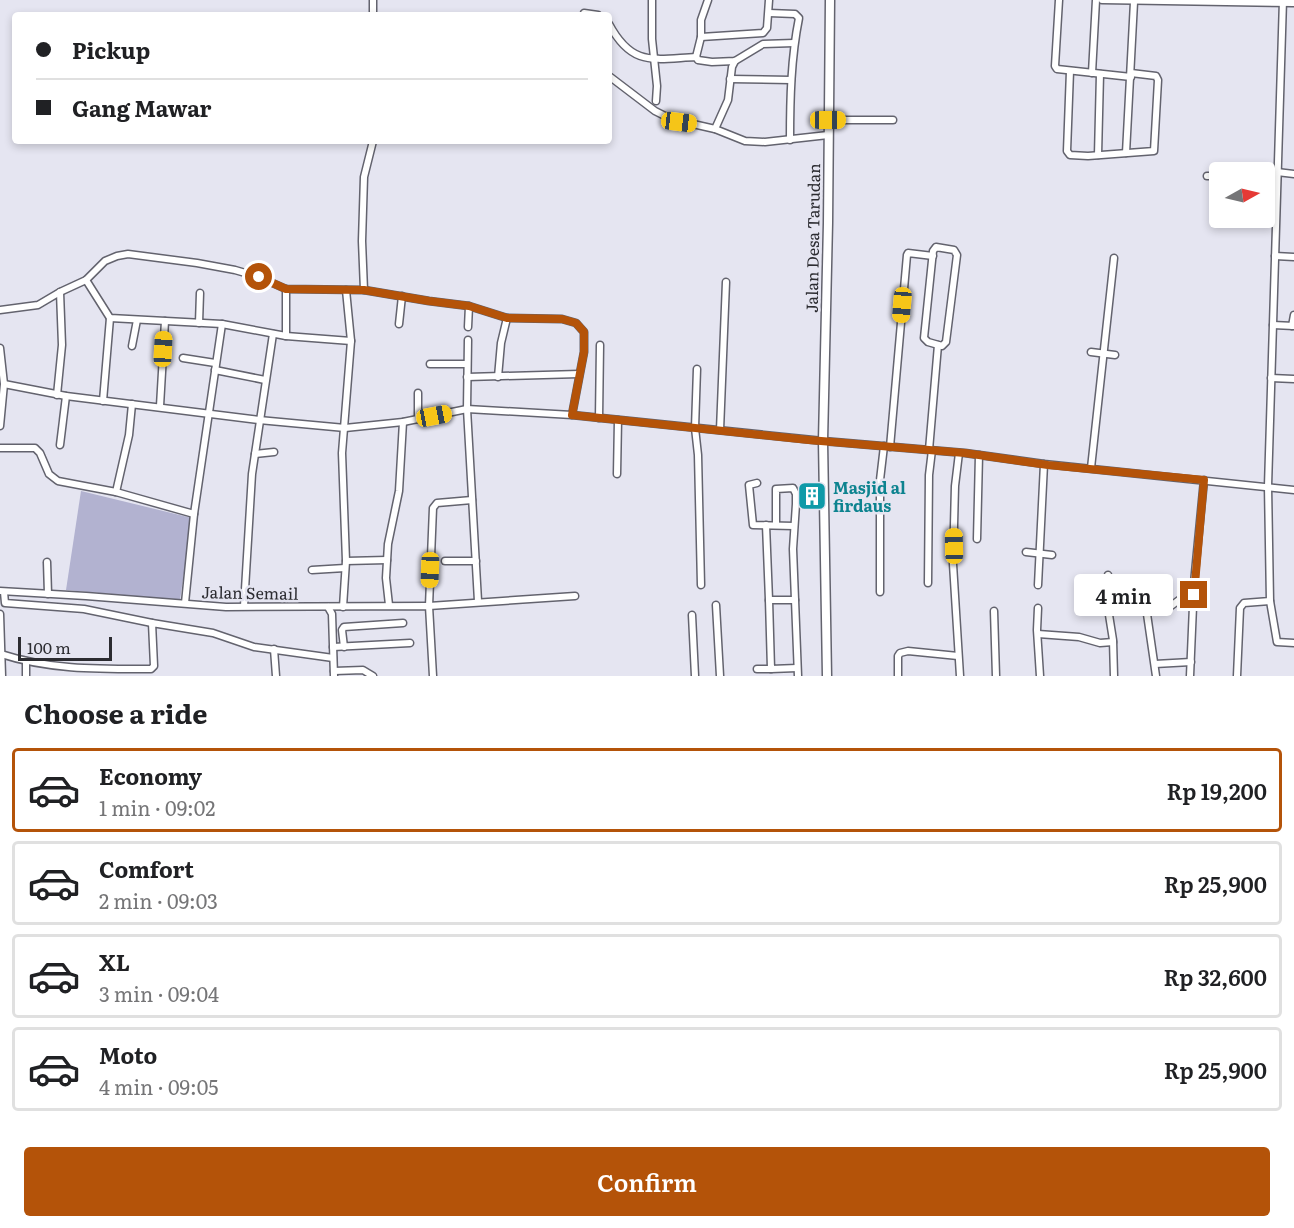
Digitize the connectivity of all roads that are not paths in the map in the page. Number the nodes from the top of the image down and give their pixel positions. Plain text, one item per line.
1 (652, 0) edge
2 (708, 0) edge
3 (769, 0) edge
4 (830, 0) edge
5 (1059, 0) edge
6 (1096, 0) edge
7 (1102, 0) edge
8 (1283, 1) edge
9 (1134, 2) junction
10 (1294, 3) edge
11 (769, 13) junction
12 (612, 29) edge
13 (701, 37) junction
14 (794, 44) junction
15 (696, 57) junction
16 (654, 59) junction
17 (735, 61) junction
18 (1070, 71) junction
19 (1092, 73) junction
20 (1100, 74) junction
21 (1131, 75) junction
22 (612, 78) edge
23 (730, 78) junction
24 (791, 80) junction
25 (656, 101) dead end
26 (828, 120) junction
27 (893, 120) dead end
28 (715, 129) junction
29 (828, 135) junction
30 (790, 137) junction
31 (372, 144) edge
32 (1126, 153) junction
33 (1098, 155) junction
34 (1294, 174) edge
35 (1277, 176) junction
36 (933, 256) junction
37 (1275, 256) junction
38 (1294, 257) edge
39 (1114, 258) dead end
40 (86, 280) junction
41 (726, 282) dead end
42 (286, 289) junction
43 (346, 290) junction
44 (364, 290) junction
45 (60, 292) junction
46 (200, 293) dead end
47 (402, 296) junction
48 (469, 306) junction
49 (0, 310) edge
50 (1294, 315) edge
51 (110, 318) junction
52 (507, 318) junction
53 (137, 320) junction
54 (165, 321) junction
55 (199, 323) junction
56 (222, 324) junction
57 (399, 324) dead end
58 (1273, 325) junction
59 (1293, 326) edge
60 (468, 327) dead end
61 (273, 334) junction
62 (286, 336) junction
63 (468, 340) dead end
64 (351, 341) junction
65 (600, 345) dead end
66 (938, 345) junction
67 (132, 346) dead end
68 (0, 348) edge
69 (1091, 352) dead end
70 (1104, 354) junction
71 (1115, 355) dead end
72 (183, 358) dead end
73 (1, 361) edge
74 (430, 364) dead end
75 (467, 364) junction
76 (215, 367) junction
77 (697, 369) dead end
78 (579, 374) junction
79 (467, 376) junction
80 (498, 377) junction
81 (1271, 378) junction
82 (1294, 379) edge
83 (266, 380) junction
84 (4, 384) junction
85 (418, 393) dead end
86 (57, 395) junction
87 (66, 396) junction
88 (103, 401) junction
89 (132, 404) junction
90 (160, 406) junction
91 (467, 409) junction
92 (209, 413) junction
93 (572, 415) junction
94 (0, 416) edge
95 (599, 418) junction
96 (418, 419) junction
97 (259, 420) junction
98 (618, 420) junction
99 (403, 422) junction
100 (0, 426) edge
101 (345, 428) junction
102 (696, 428) junction
103 (720, 430) junction
104 (823, 441) junction
105 (60, 445) dead end
106 (887, 446) junction
107 (0, 448) edge
108 (931, 450) junction
109 (274, 452) dead end
110 (959, 453) junction
111 (255, 454) junction
112 (979, 455) junction
113 (1044, 464) junction
114 (1092, 468) junction
115 (617, 474) dead end
116 (1204, 480) junction
117 (757, 483) dead end
118 (1268, 486) junction
119 (1294, 490) edge
120 (116, 492) junction
121 (472, 500) junction
122 (195, 514) junction
123 (766, 525) junction
124 (776, 525) junction
125 (794, 526) junction
126 (977, 539) dead end
127 (1026, 552) dead end
128 (1039, 554) junction
129 (1052, 555) dead end
130 (387, 560) junction
131 (445, 561) dead end
132 (476, 561) junction
133 (47, 562) dead end
134 (345, 565) junction
135 (312, 570) dead end
136 (1108, 575) dead end
137 (928, 582) dead end
138 (701, 585) dead end
139 (1038, 585) dead end
140 (2, 592) edge
141 (880, 592) dead end
142 (40, 594) junction
143 (48, 594) junction
144 (1194, 595) junction
145 (86, 596) junction
146 (575, 597) dead end
147 (769, 600) junction
148 (795, 600) junction
149 (478, 601) junction
150 (1270, 601) junction
151 (185, 603) junction
152 (39, 605) junction
153 (389, 605) junction
154 (716, 605) dead end
155 (244, 606) junction
156 (429, 606) junction
157 (341, 608) junction
158 (1038, 608) dead end
159 (84, 609) junction
160 (330, 611) junction
161 (994, 611) dead end
162 (0, 614) edge
163 (693, 615) dead end
164 (152, 623) junction
165 (403, 623) dead end
166 (1038, 634) junction
167 (1113, 642) junction
168 (1294, 643) edge
169 (410, 644) dead end
170 (333, 647) junction
171 (344, 647) junction
172 (274, 649) junction
173 (958, 656) junction
174 (333, 658) junction
175 (1, 659) edge
176 (26, 662) junction
177 (1191, 662) junction
178 (1155, 664) junction
179 (797, 668) junction
180 (757, 669) dead end
181 (771, 669) junction
182 (334, 673) edge
183 (2, 676) edge
184 (26, 676) edge
185 (276, 676) edge
186 (373, 676) edge
187 (433, 676) edge
188 (695, 676) edge
189 (720, 676) edge
190 (798, 676) edge
191 (827, 676) edge
192 (898, 676) edge
193 (960, 676) edge
194 (996, 676) edge
195 (1040, 676) edge
196 (1114, 676) edge
197 (1156, 676) edge
198 (1190, 676) edge
199 (1237, 676) edge

1 - 16 street
2 - 13 street
3 - 11 street
4 - 26 street, Jalan Desa Tarudan
5 - 18 street
6 - 19 street
7 - 9 street
8 - 9 street
8 - 10 street
8 - 35 street
9 - 21 street
11 - 13 street
11 - 14 street
12 - 16 street
13 - 15 street
14 - 17 street
14 - 24 street
15 - 16 street
15 - 17 street
16 - 25 street
17 - 23 street
18 - 19 street
18 - 33 street
19 - 20 street
20 - 21 street
20 - 33 street
21 - 32 street
21 - 32 street
22 - 28 street
23 - 24 street
23 - 28 street
24 - 30 street
26 - 27 street
26 - 29 street, Jalan Desa Tarudan
28 - 30 street
29 - 30 street
29 - 104 street, Jalan Desa Tarudan
31 - 44 street
32 - 33 street
34 - 35 street
35 - 37 street
36 - 66 street
36 - 66 street
36 - 106 street
37 - 38 street
37 - 58 street
39 - 70 street
40 - 42 street
40 - 45 street
40 - 51 street
41 - 103 street
42 - 43 street
42 - 62 street
43 - 44 street
43 - 64 street
44 - 47 street
45 - 49 street
45 - 86 street
46 - 55 street
47 - 48 street
47 - 57 street
48 - 52 street
48 - 60 street
50 - 59 street
51 - 53 street
51 - 88 street
52 - 78 street
52 - 80 street
53 - 54 street
53 - 67 street
54 - 55 street
54 - 90 street
55 - 56 street
56 - 61 street
56 - 76 street
58 - 59 street
58 - 81 street
61 - 62 street
61 - 83 street
62 - 64 street
63 - 75 street
64 - 101 street
65 - 95 street
66 - 108 street
68 - 73 street
69 - 70 street
70 - 71 street
70 - 114 street
72 - 76 street
73 - 84 street
74 - 75 street
75 - 79 street
76 - 83 street
76 - 92 street
77 - 102 street
78 - 80 street
78 - 93 street
79 - 80 street
79 - 91 street
81 - 82 street
81 - 118 street
83 - 97 street
84 - 86 street
84 - 94 street
85 - 96 street
86 - 87 street
87 - 88 street
87 - 105 street
88 - 89 street
89 - 90 street
89 - 120 street
90 - 92 street
91 - 93 street
91 - 96 street
91 - 121 street
92 - 97 street
92 - 122 street
93 - 95 street
94 - 100 street
95 - 98 street
96 - 99 street
97 - 101 street
97 - 111 street
98 - 102 street
98 - 115 street
99 - 101 street
99 - 130 street
101 - 134 street
102 - 103 street
102 - 138 street
103 - 104 street
104 - 106 street
104 - 191 street, Jalan Desa Tarudan
106 - 108 street
106 - 141 street
107 - 120 street
108 - 110 street
108 - 137 street
109 - 111 street
110 - 112 street
110 - 173 street
111 - 155 street
112 - 113 street
112 - 126 street
113 - 114 street
113 - 128 street
114 - 116 street
116 - 118 street
116 - 144 street
117 - 123 street
118 - 119 street
118 - 150 street
120 - 122 street
121 - 132 street
121 - 156 street
122 - 151 street
123 - 124 street
123 - 147 street
124 - 125 street
124 - 125 street
125 - 148 street
127 - 128 street
128 - 129 street
128 - 139 street
130 - 134 street
130 - 153 street
131 - 132 street
132 - 149 street
133 - 143 street
134 - 135 street
134 - 157 street
136 - 167 street
140 - 142 street, Jalan Semail
140 - 152 street
142 - 143 street, Jalan Semail
142 - 152 street
143 - 145 street, Jalan Semail
144 - 177 street
144 - 178 street
145 - 151 street, Jalan Semail
145 - 159 street
146 - 149 street, Jalan Semail
147 - 148 street
147 - 181 street
148 - 179 street
149 - 156 street, Jalan Semail
150 - 168 street
150 - 199 street
151 - 155 street, Jalan Semail
152 - 159 street
153 - 156 street, Jalan Semail
153 - 157 street, Jalan Semail
154 - 189 street
155 - 160 street, Jalan Semail
156 - 187 street
157 - 160 street, Jalan Semail
158 - 166 street
159 - 164 street
160 - 170 street
161 - 194 street
162 - 175 street
163 - 188 street
164 - 172 street
164 - 176 street
165 - 171 street
166 - 167 street
166 - 195 street
167 - 196 street
169 - 171 street
170 - 171 street
170 - 174 street
172 - 174 street
172 - 185 street
173 - 192 street
173 - 193 street
174 - 182 street
175 - 176 street
175 - 183 street
176 - 184 street
177 - 178 street
177 - 198 street
178 - 197 street
179 - 181 street
179 - 190 street
180 - 181 street
182 - 186 street

